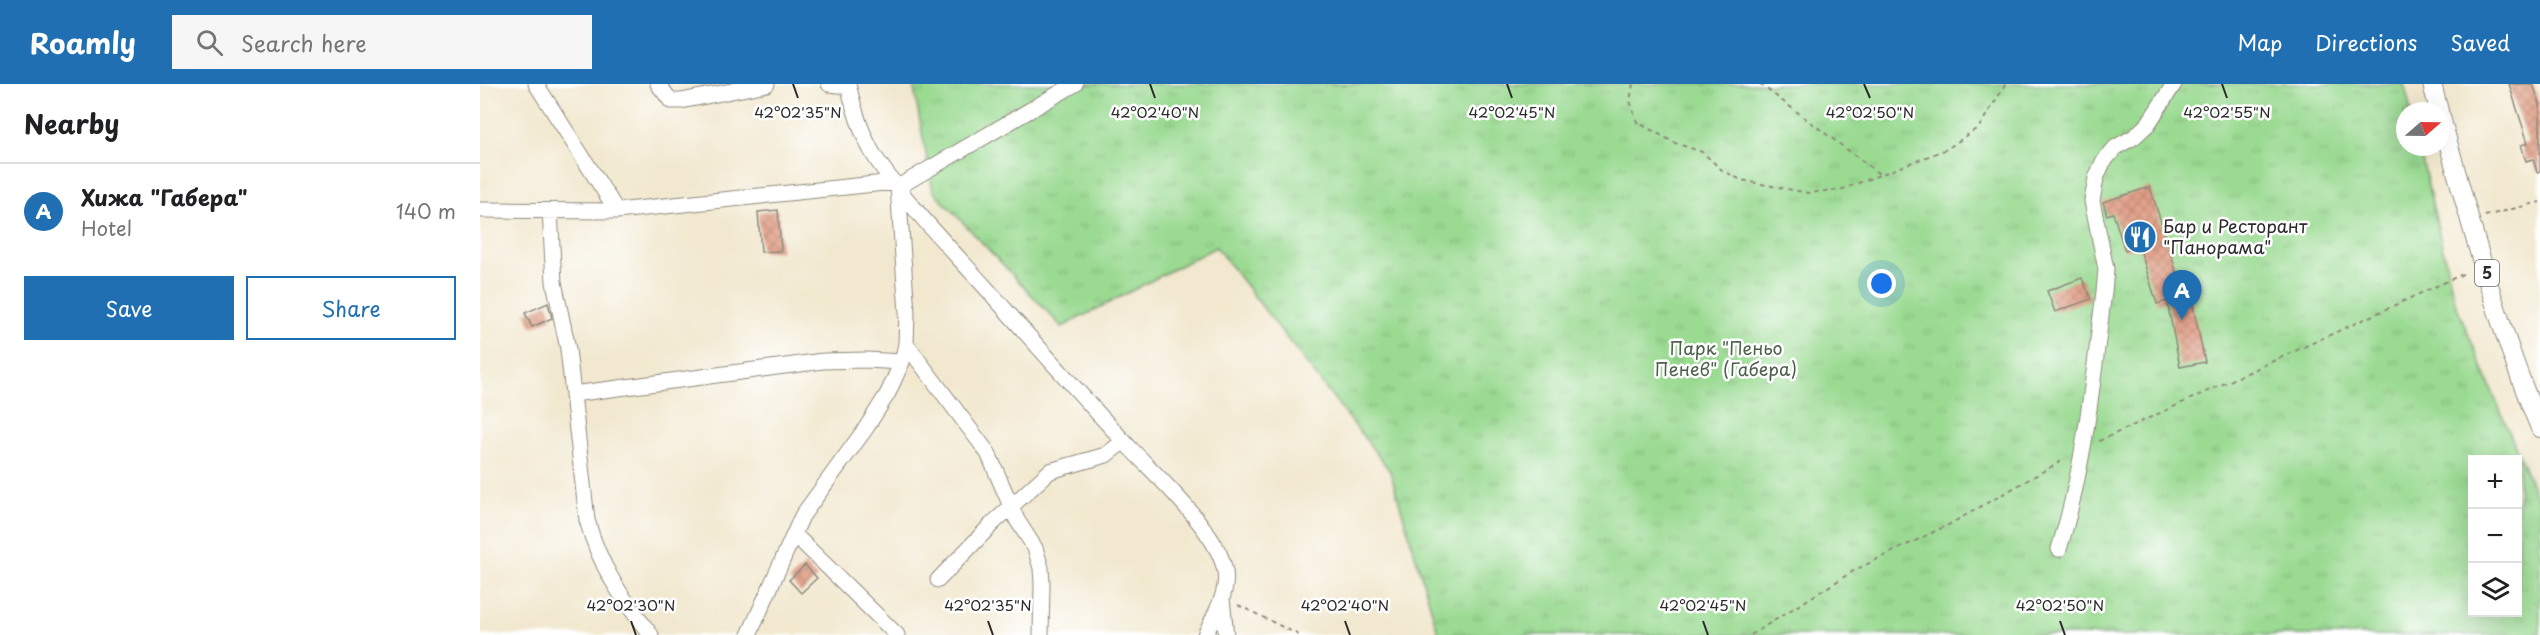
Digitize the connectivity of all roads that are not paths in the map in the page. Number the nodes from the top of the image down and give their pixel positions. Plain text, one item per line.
1 (536, 84) edge
2 (658, 84) edge
3 (767, 84) edge
4 (829, 84) edge
5 (1075, 84) edge
6 (2174, 84) edge
7 (2432, 84) edge
8 (848, 85) edge
9 (2437, 102) edge
10 (2450, 149) edge
11 (896, 184) junction
12 (480, 210) edge
13 (617, 211) junction
14 (550, 212) junction
15 (906, 344) junction
16 (902, 362) junction
17 (573, 394) junction
18 (2540, 428) edge
19 (1124, 441) junction
20 (1012, 508) junction
21 (794, 534) junction
22 (2059, 549) dead end
23 (938, 580) dead end
24 (1222, 597) junction
25 (651, 635) edge
26 (749, 635) edge
27 (897, 635) edge
28 (1041, 635) edge
29 (1205, 635) edge
30 (1227, 635) edge

1 - 13 street
2 - 3 street
4 - 8 street
5 - 11 street
6 - 22 street
7 - 9 main road
8 - 11 street
10 - 18 main road, 5
11 - 13 street
11 - 15 street
11 - 19 street
12 - 14 street
13 - 14 street
14 - 17 street
15 - 16 street
15 - 20 street
16 - 17 street
16 - 21 street
17 - 25 street
19 - 20 street
19 - 24 street
20 - 23 street
20 - 28 street
21 - 26 street
21 - 27 street
24 - 29 street
24 - 30 street

